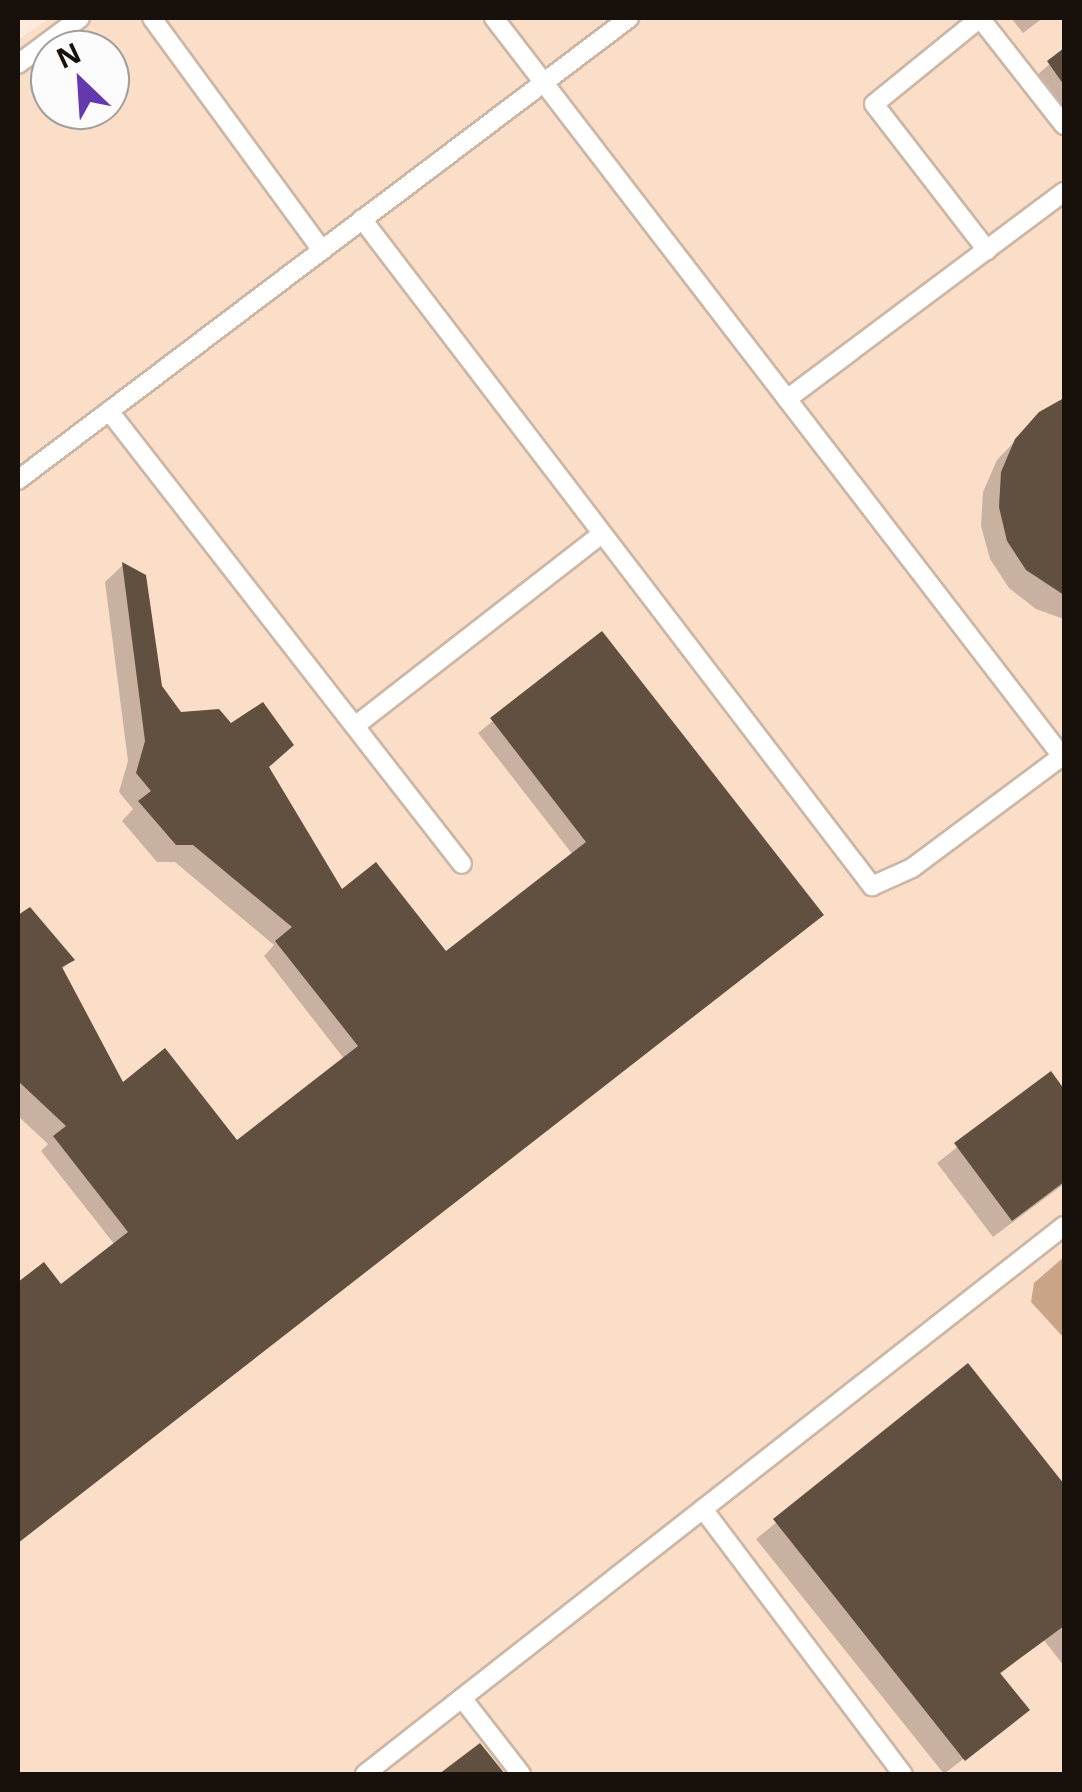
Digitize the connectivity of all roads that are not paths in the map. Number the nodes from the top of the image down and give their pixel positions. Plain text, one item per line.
1 (80, 18) edge
2 (152, 18) edge
3 (494, 18) edge
4 (629, 18) edge
5 (980, 18) edge
6 (18, 64) edge
7 (544, 82) junction
8 (1064, 125) edge
9 (1064, 192) edge
10 (362, 219) junction
11 (322, 250) junction
12 (987, 250) junction
13 (787, 400) junction
14 (109, 411) junction
15 (18, 480) edge
16 (602, 534) junction
17 (355, 726) junction
18 (1063, 758) edge
19 (462, 864) dead end
20 (1064, 1226) edge
21 (703, 1509) junction
22 (462, 1698) junction
23 (365, 1774) edge
24 (521, 1774) edge
25 (903, 1774) edge

1 - 6 lane
2 - 11 lane
3 - 7 lane
4 - 7 lane
5 - 8 lane
5 - 12 lane
7 - 10 lane
7 - 13 lane
9 - 12 lane
10 - 11 lane
10 - 16 lane
11 - 14 lane
12 - 13 lane
13 - 18 lane
14 - 15 lane
14 - 17 lane
16 - 17 lane
16 - 18 lane
17 - 19 lane
20 - 21 lane
21 - 22 lane
21 - 25 lane
22 - 23 lane
22 - 24 lane

